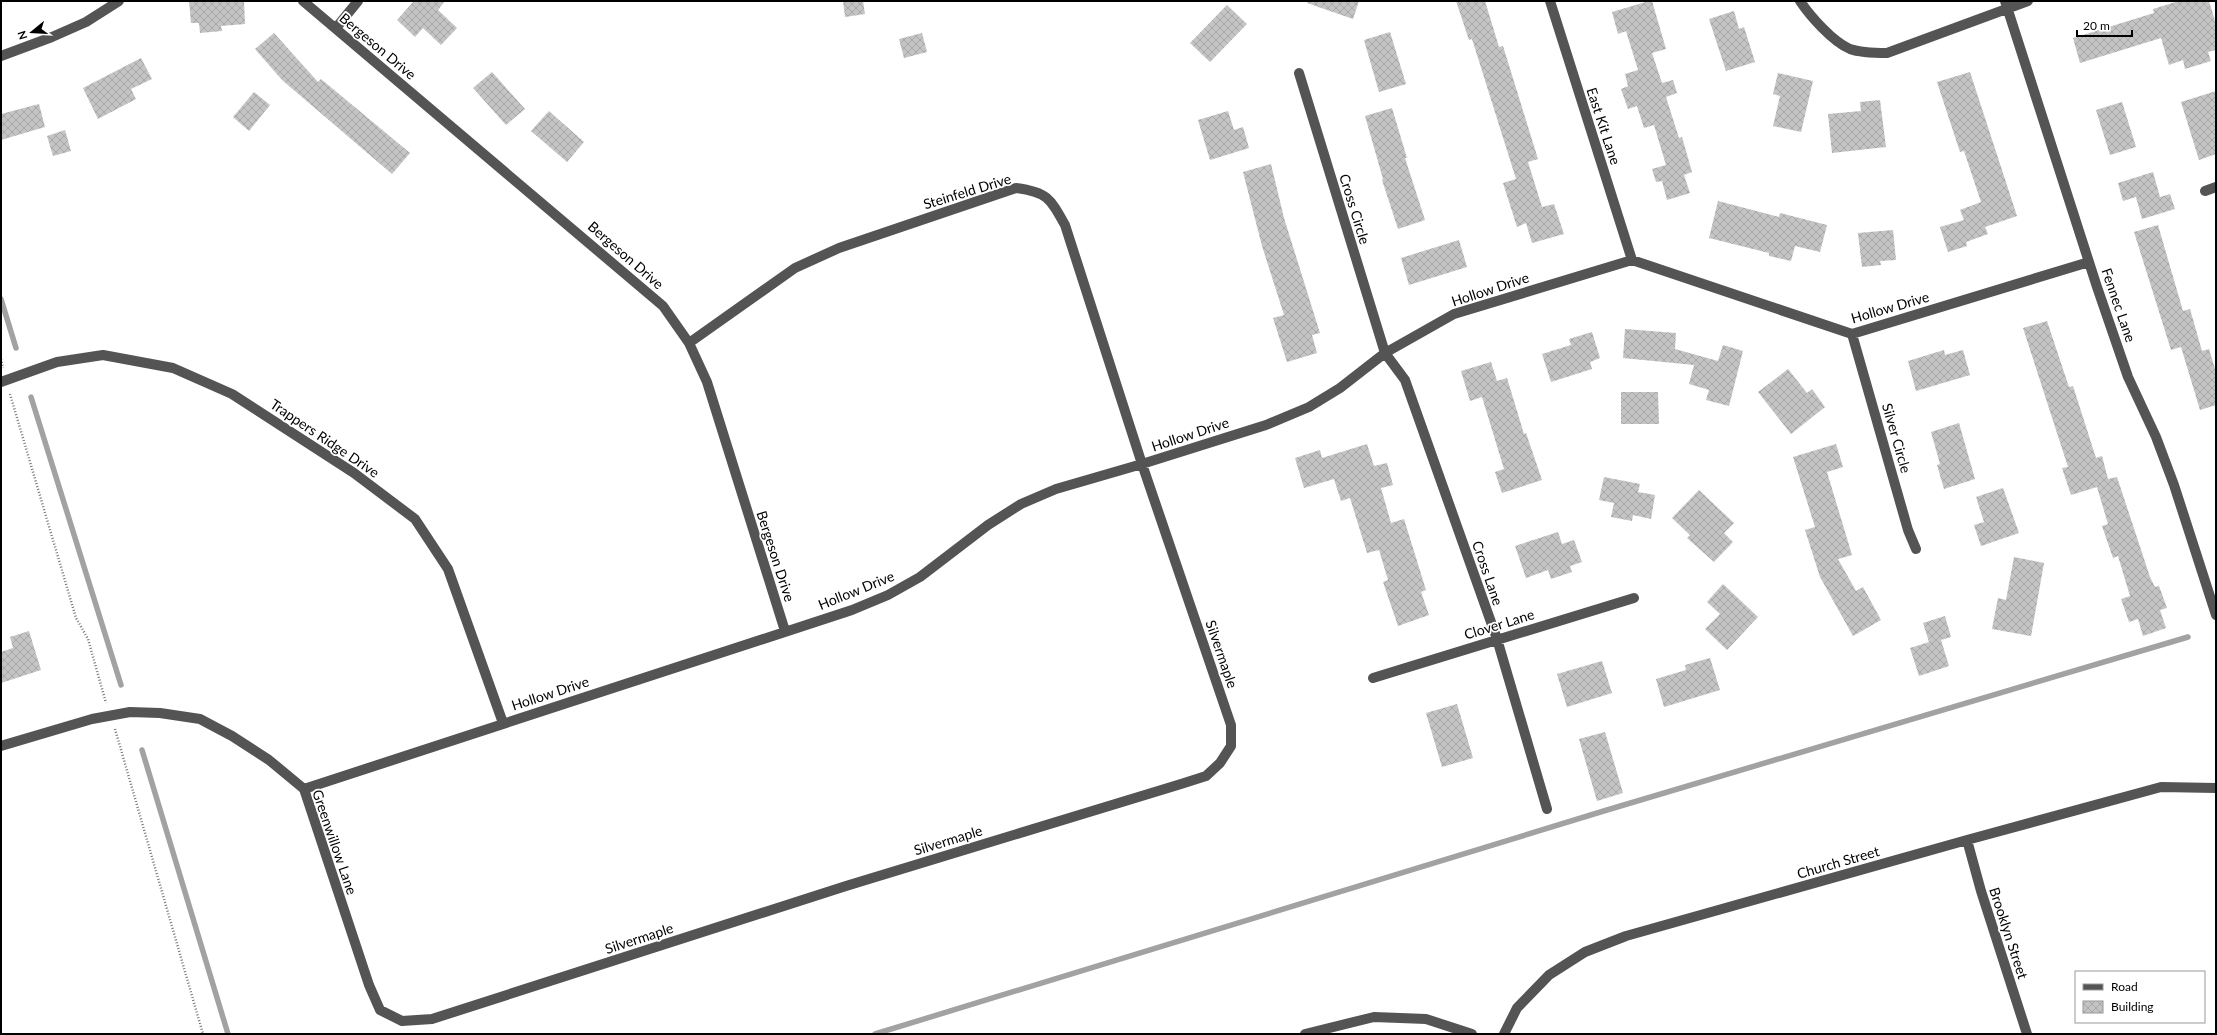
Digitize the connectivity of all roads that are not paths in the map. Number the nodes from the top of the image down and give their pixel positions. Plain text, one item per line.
1 (120, 1) edge
2 (303, 1) edge
3 (358, 1) edge
4 (1550, 1) edge
5 (1800, 1) edge
6 (2028, 1) edge
7 (2006, 4) edge
8 (336, 28) junction
9 (1, 56) edge
10 (1299, 73) dead end
11 (2216, 187) edge
12 (2206, 191) dead end
13 (1632, 260) junction
14 (2089, 262) junction
15 (1852, 334) junction
16 (689, 343) junction
17 (1385, 353) junction
18 (1, 382) edge
19 (1142, 464) junction
20 (1916, 549) dead end
21 (1634, 598) dead end
22 (2216, 615) edge
23 (785, 631) junction
24 (1497, 639) junction
25 (1373, 678) dead end
26 (503, 723) junction
27 (1, 746) edge
28 (2216, 788) edge
29 (304, 789) junction
30 (1547, 808) dead end
31 (1967, 840) junction
32 (380, 1010) joint
33 (1305, 1034) edge
34 (1472, 1034) edge
35 (1504, 1034) edge
36 (2027, 1034) edge

1 - 9 street
2 - 8 street, Bergeson Drive
3 - 8 street
4 - 13 street, East Kit Lane
5 - 7 street
6 - 7 street
7 - 14 street, Fennec Lane
8 - 16 street, Bergeson Drive
10 - 17 street, Cross Circle
11 - 12 street
13 - 15 street, Hollow Drive
13 - 17 street, Hollow Drive
14 - 15 street, Hollow Drive
14 - 22 street, Fennec Lane
15 - 20 street, Silver Circle
16 - 19 street, Steinfeld Drive
16 - 23 street, Bergeson Drive
17 - 19 street, Hollow Drive
17 - 24 street, Cross Lane
18 - 26 street, Trappers Ridge Drive
19 - 23 street, Hollow Drive
19 - 32 street, Silvermaple
21 - 24 street, Clover Lane
23 - 26 street, Hollow Drive
24 - 25 street, Clover Lane
24 - 30 street, Cross Lane
26 - 29 street, Hollow Drive
27 - 29 street, Greenwillow Lane
28 - 31 street, Church Street
29 - 32 street, Greenwillow Lane
31 - 35 street, Church Street
31 - 36 street, Brooklyn Street
33 - 34 street

